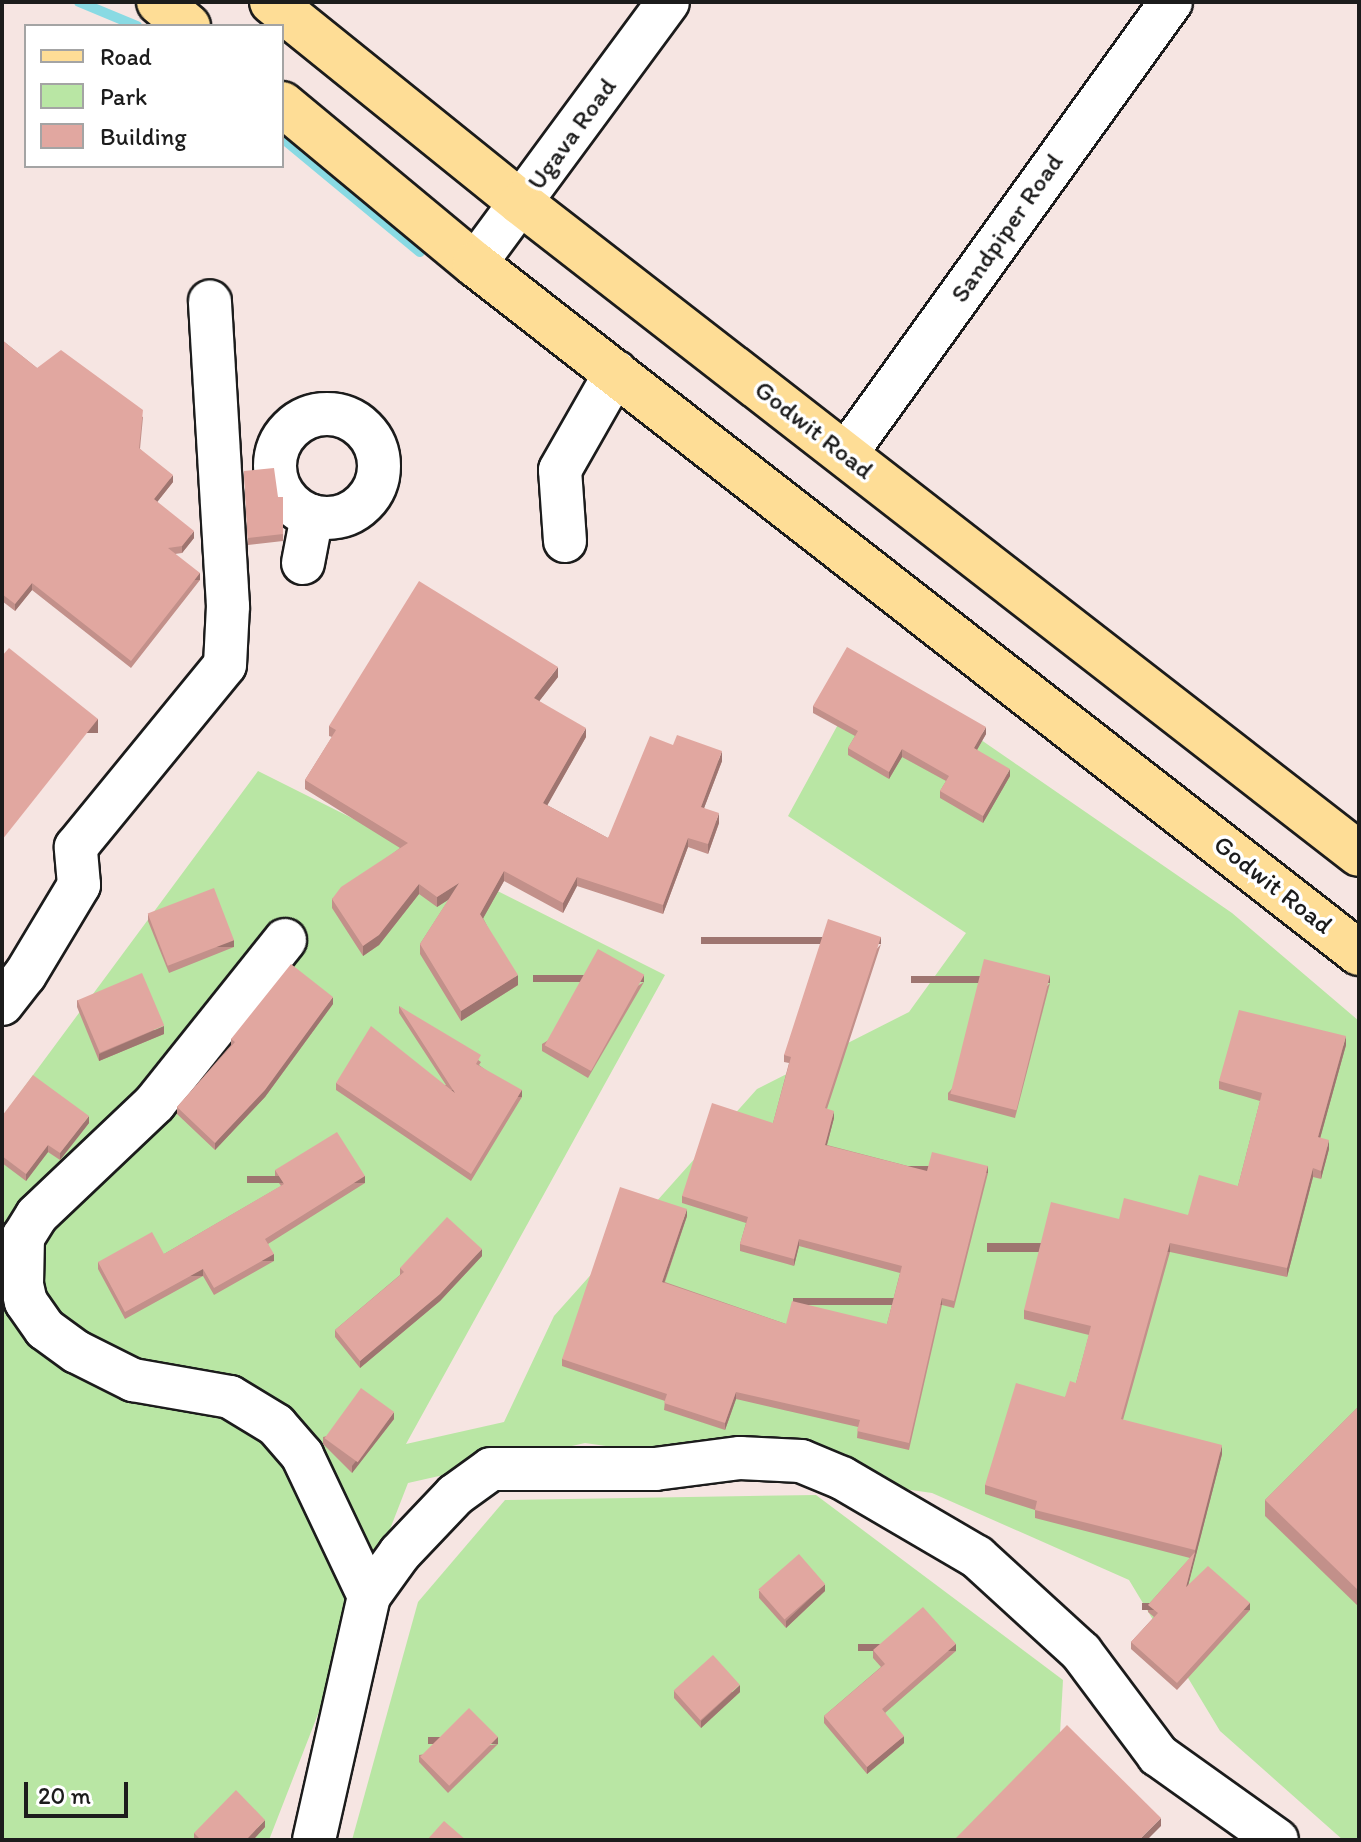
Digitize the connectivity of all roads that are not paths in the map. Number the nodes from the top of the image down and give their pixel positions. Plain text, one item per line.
1 (159, 2) edge
2 (272, 2) edge
3 (668, 2) edge
4 (1171, 2) edge
5 (186, 24) edge
6 (284, 106) edge
7 (521, 203) junction
8 (475, 264) junction
9 (210, 302) dead end
10 (616, 372) junction
11 (845, 455) junction
12 (276, 459) junction
13 (221, 467) junction
14 (312, 516) junction
15 (565, 541) dead end
16 (303, 563) dead end
17 (1359, 854) edge
18 (285, 940) dead end
19 (1359, 953) edge
20 (2, 1004) edge
21 (12, 1255) edge
22 (369, 1596) junction
23 (314, 1840) edge
24 (1277, 1840) edge

1 - 5 main road
2 - 7 main road, Godwit Road
3 - 7 street, Ugava Road
4 - 11 street, Sandpiper Road
6 - 8 main road, Godwit Road
7 - 8 street, Ugava Road
7 - 11 main road, Godwit Road
8 - 10 main road, Godwit Road
9 - 13 street
10 - 15 street
10 - 19 main road, Godwit Road
11 - 17 main road, Godwit Road
12 - 13 street
12 - 14 street
12 - 14 street
13 - 20 street
14 - 16 street
18 - 21 street
21 - 22 street
22 - 23 street
22 - 24 street

